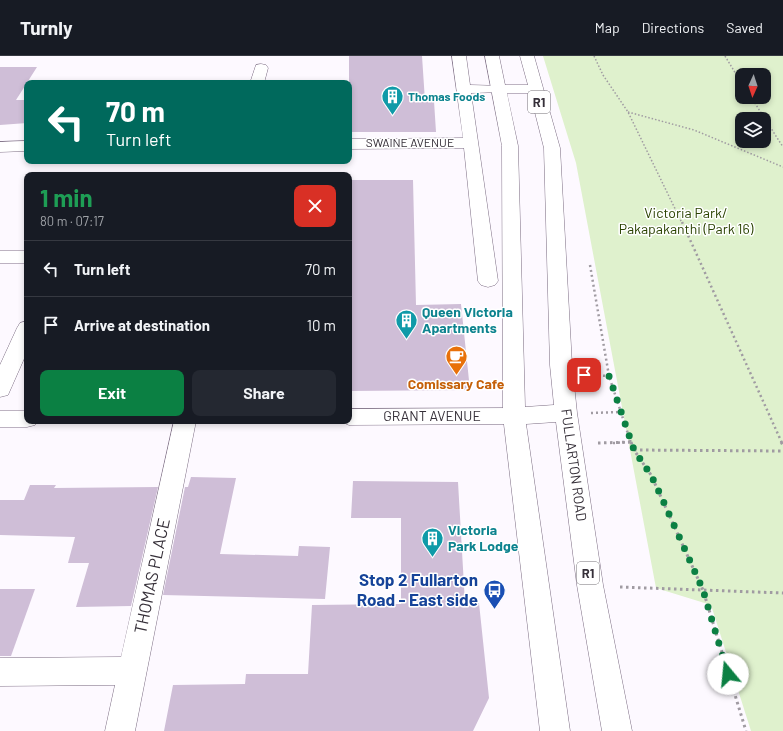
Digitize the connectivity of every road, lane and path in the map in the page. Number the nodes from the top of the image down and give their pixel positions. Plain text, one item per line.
1 (459, 56) edge
2 (492, 56) edge
3 (527, 56) edge
4 (594, 56) edge
5 (725, 56) edge
6 (261, 68) dead end
7 (735, 72) edge
8 (259, 80) edge
9 (464, 89) junction
10 (499, 89) junction
11 (536, 89) junction
12 (755, 104) edge
13 (628, 112) junction
14 (472, 143) junction
15 (352, 144) edge
16 (24, 146) edge
17 (0, 147) edge
18 (783, 147) edge
19 (783, 167) edge
20 (0, 257) edge
21 (24, 257) edge
22 (590, 265) dead end
23 (488, 281) dead end
24 (24, 335) edge
25 (584, 375) dead end
26 (609, 376) junction
27 (0, 389) edge
28 (566, 413) junction
29 (514, 416) junction
30 (352, 417) edge
31 (0, 419) edge
32 (24, 419) edge
33 (184, 424) edge
34 (631, 442) junction
35 (593, 443) dead end
36 (783, 445) edge
37 (634, 450) junction
38 (783, 451) edge
39 (590, 586) junction
40 (703, 590) junction
41 (783, 593) edge
42 (132, 671) junction
43 (0, 672) edge
44 (120, 731) edge
45 (554, 731) edge
46 (617, 731) edge
47 (746, 731) edge

1 - 9 main road
2 - 10 main road
3 - 11 main road, FULLARTON ROAD / R1
4 - 13 path
5 - 7 path
6 - 8 main road
9 - 10 main road
9 - 14 main road
10 - 11 main road
10 - 29 main road
11 - 28 main road, FULLARTON ROAD / R1
12 - 18 path
13 - 19 path
13 - 36 path
14 - 15 main road, SWAINE AVENUE
14 - 23 main road
16 - 17 main road
20 - 21 main road
22 - 26 path
24 - 27 main road
25 - 26 path
26 - 34 path
28 - 29 main road, GRANT AVENUE
28 - 39 main road, FULLARTON ROAD / R1
29 - 30 main road, GRANT AVENUE
29 - 45 main road
31 - 32 main road
33 - 42 main road, THOMAS PLACE
34 - 35 path
34 - 37 path
37 - 38 path
37 - 40 path
39 - 40 path
39 - 46 main road, FULLARTON ROAD / R1
40 - 41 path
40 - 47 path
42 - 43 main road
42 - 44 main road, THOMAS PLACE

